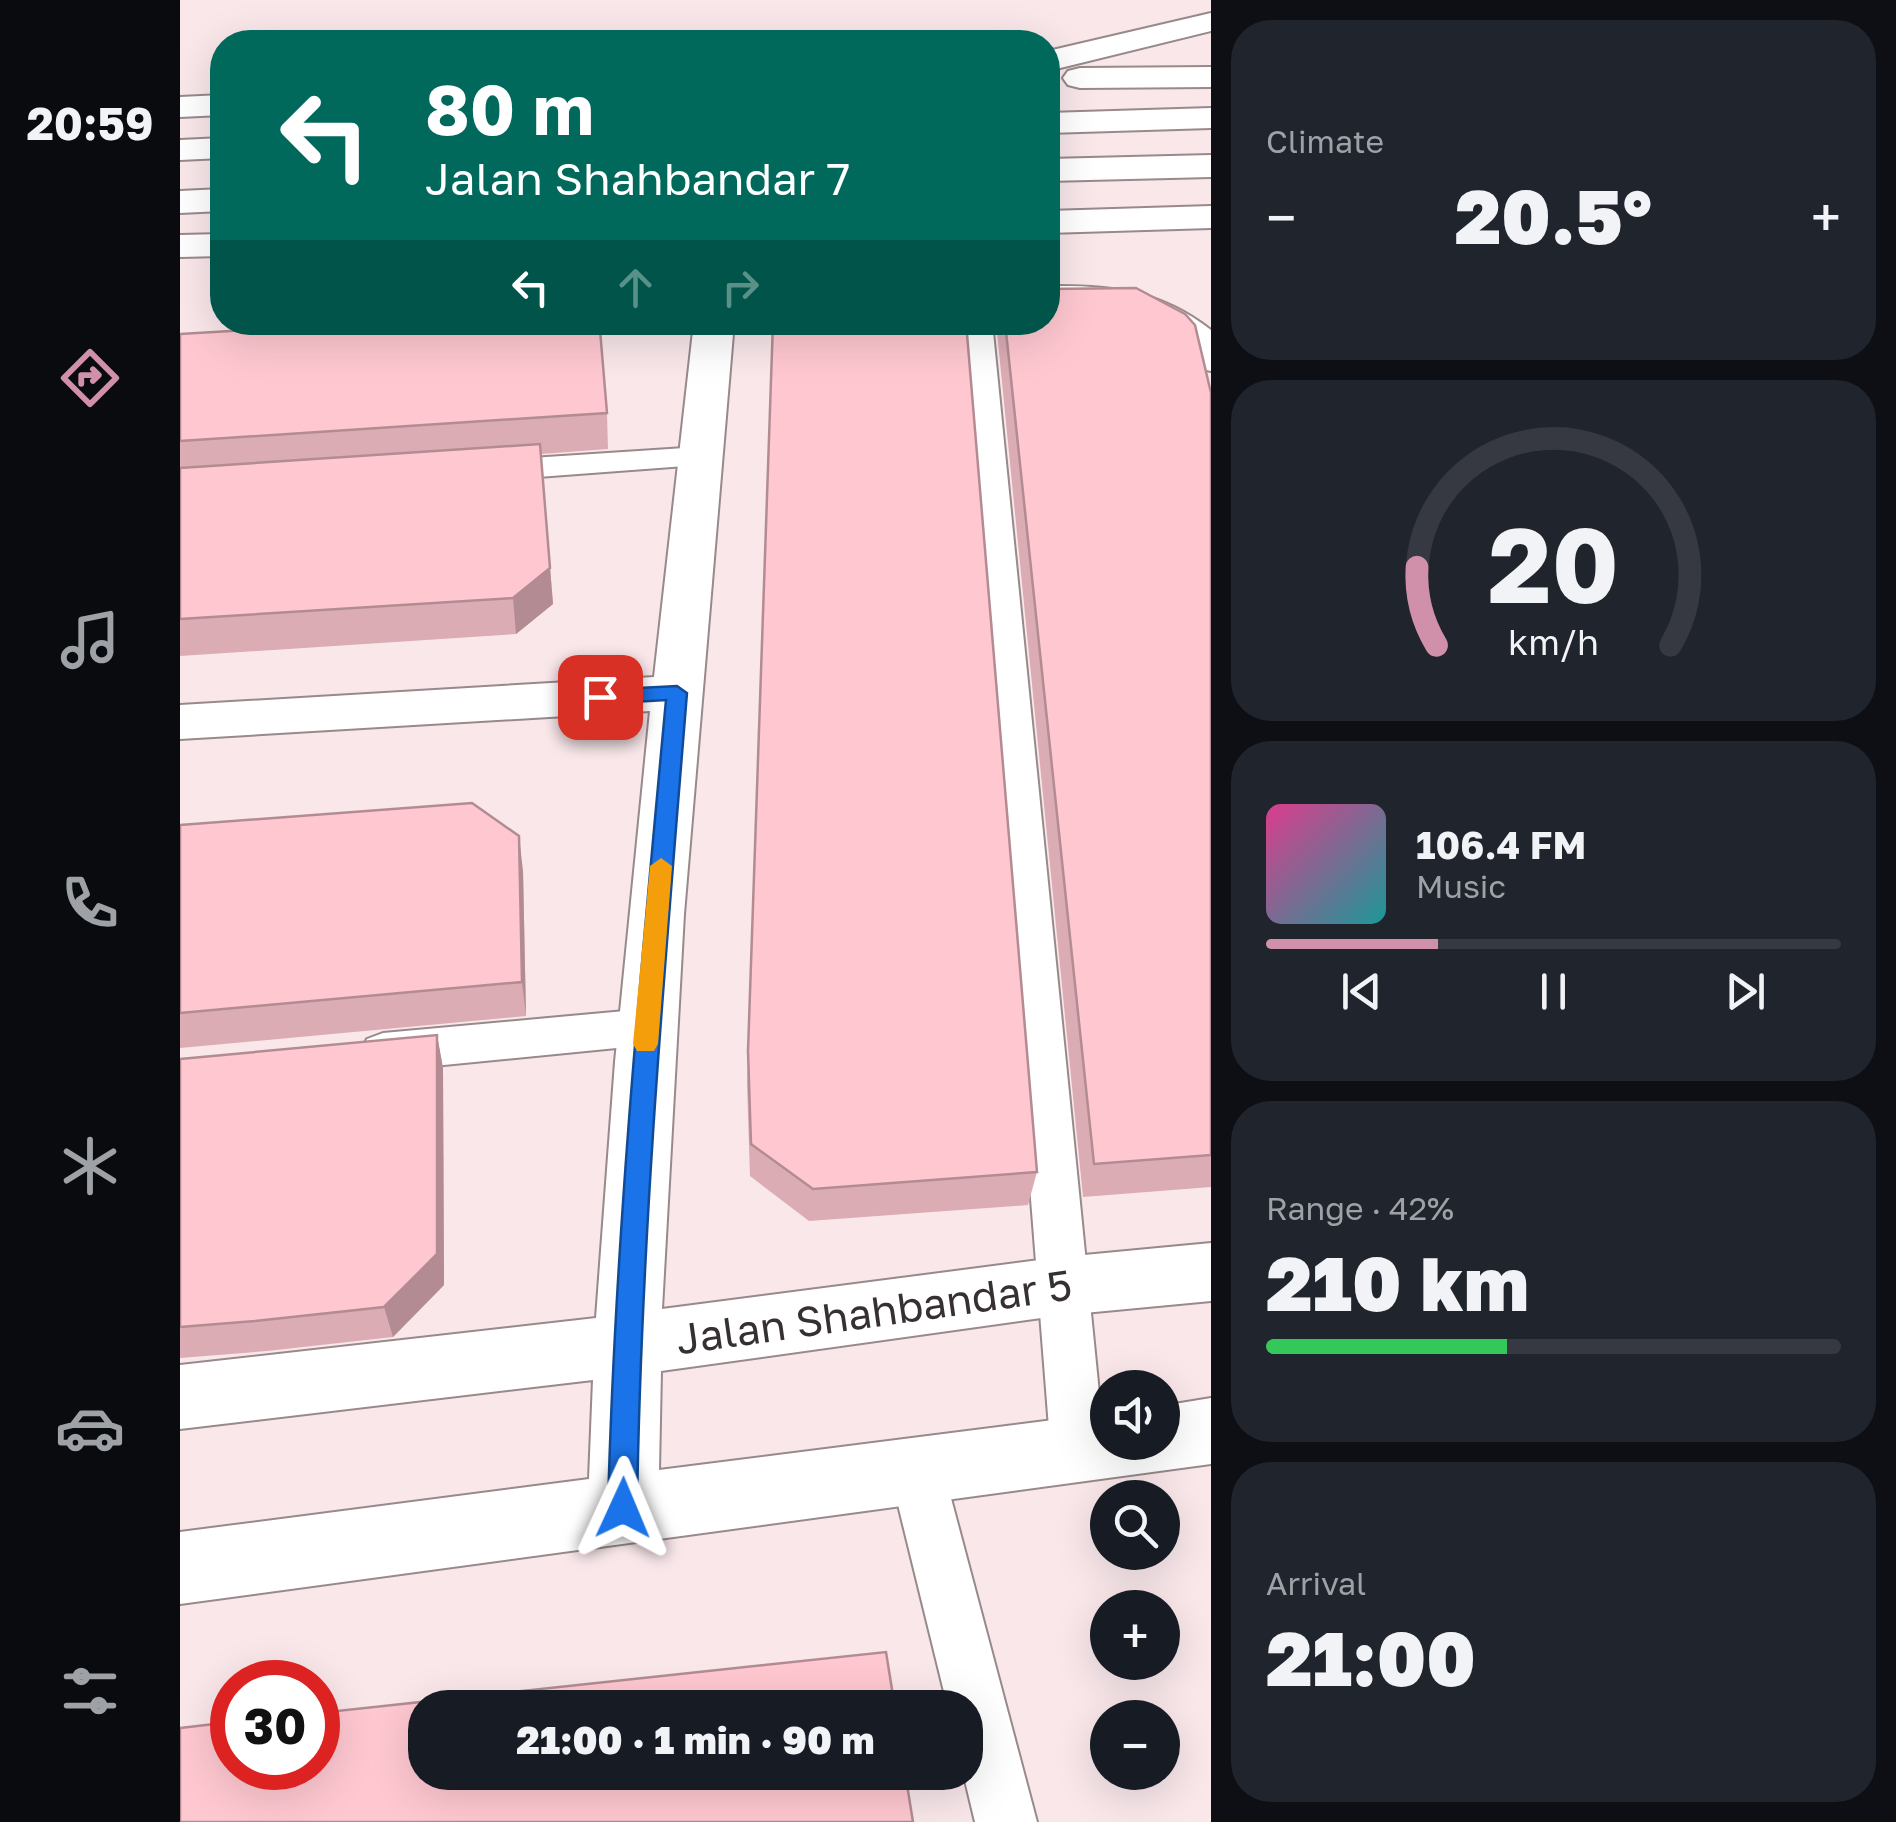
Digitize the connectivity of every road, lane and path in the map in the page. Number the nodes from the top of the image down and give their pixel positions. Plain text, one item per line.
1 (1211, 22) edge
2 (1060, 58) edge
3 (1211, 77) edge
4 (1060, 79) edge
5 (210, 106) edge
6 (180, 107) edge
7 (1211, 118) edge
8 (1060, 123) edge
9 (210, 149) edge
10 (180, 150) edge
11 (1211, 166) edge
12 (1060, 170) edge
13 (210, 201) edge
14 (180, 202) edge
15 (1211, 217) edge
16 (1123, 220) junction
17 (1060, 222) edge
18 (210, 245) edge
19 (180, 246) edge
20 (1192, 251) dead end
21 (1060, 298) edge
22 (713, 335) edge
23 (979, 335) edge
24 (1211, 359) edge
25 (700, 457) junction
26 (450, 473) edge
27 (677, 693) junction
28 (180, 722) edge
29 (647, 1027) junction
30 (336, 1056) edge
31 (1211, 1272) edge
32 (1063, 1286) junction
33 (626, 1345) junction
34 (1090, 1383) edge
35 (180, 1397) edge
36 (1211, 1430) edge
37 (1180, 1435) edge
38 (1090, 1450) edge
39 (917, 1472) junction
40 (623, 1508) junction
41 (180, 1568) edge
42 (1006, 1822) edge

1 - 2 main road
3 - 4 main road
5 - 6 main road
7 - 8 main road
9 - 10 main road
11 - 12 main road
13 - 14 main road
15 - 16 main road
16 - 17 main road
16 - 20 main road
18 - 19 main road
21 - 24 main road
22 - 25 main road
23 - 32 lane
25 - 26 lane
25 - 27 main road
27 - 28 main road
27 - 29 main road
29 - 30 lane
29 - 33 main road
31 - 32 main road, Jalan Shahbandar 5
32 - 33 main road, Jalan Shahbandar 5
32 - 34 lane
33 - 35 main road, Jalan Shahbandar 5
33 - 40 main road
36 - 37 main road
38 - 39 main road
39 - 40 main road
39 - 42 lane
40 - 41 main road

